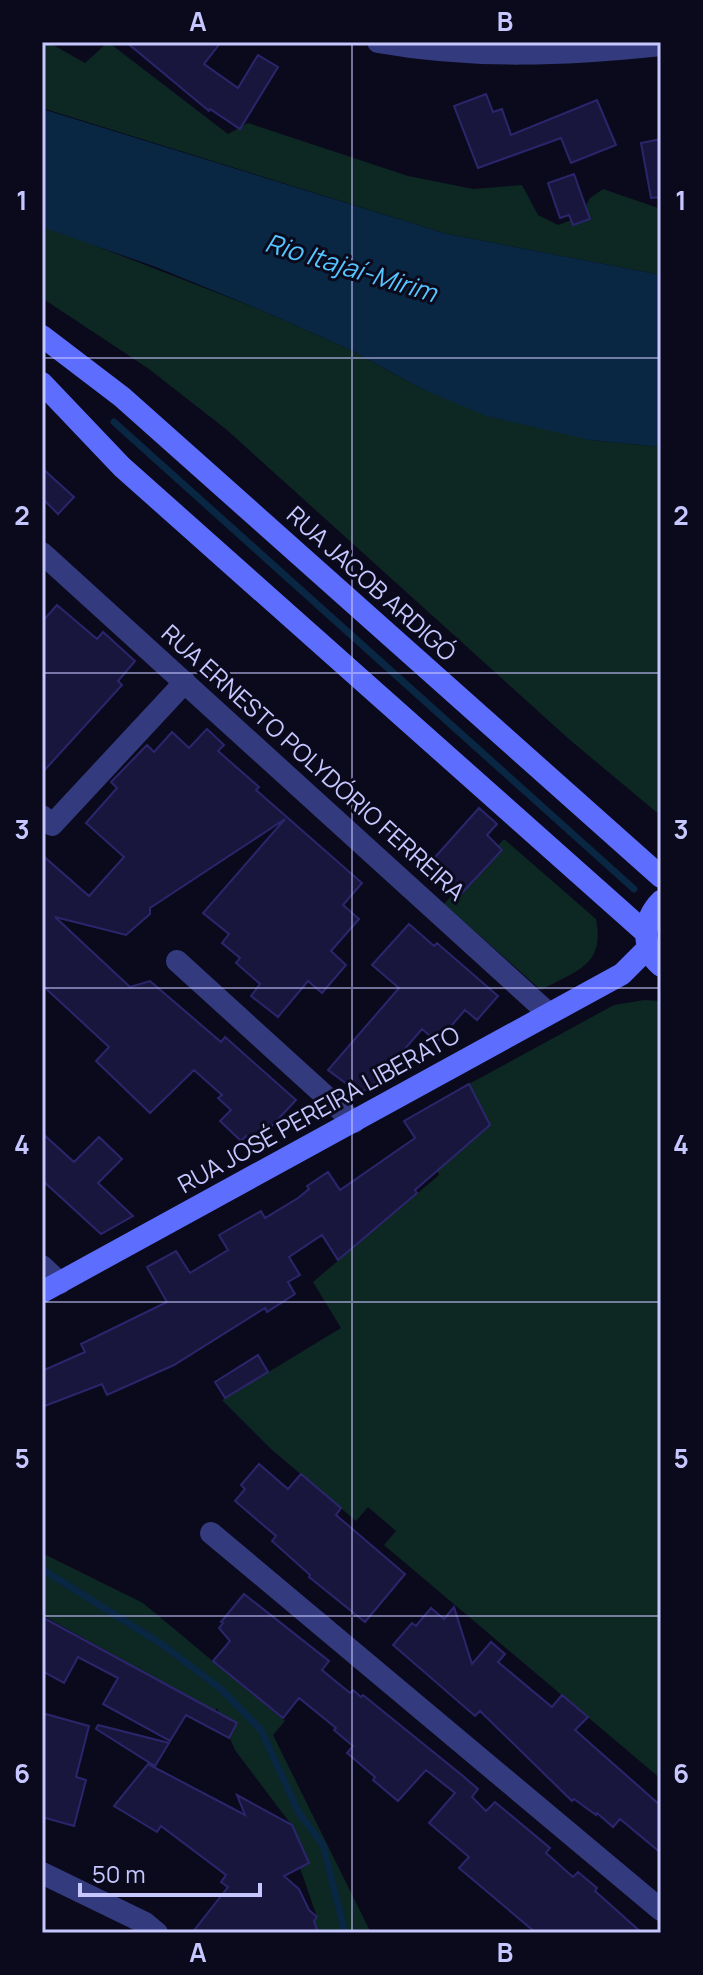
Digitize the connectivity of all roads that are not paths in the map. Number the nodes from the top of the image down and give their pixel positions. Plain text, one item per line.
1 (378, 42) edge
2 (661, 45) edge
3 (560, 48) edge
4 (42, 336) edge
5 (42, 383) edge
6 (42, 553) edge
7 (185, 682) junction
8 (42, 816) edge
9 (661, 877) edge
10 (661, 901) edge
11 (654, 955) edge
12 (177, 961) dead end
13 (548, 1013) junction
14 (354, 1122) junction
15 (42, 1266) edge
16 (51, 1288) edge
17 (211, 1533) dead end
18 (42, 1873) edge
19 (661, 1910) edge
20 (157, 1933) edge

1 - 3 street
2 - 3 street
4 - 9 main road, RUA JACOB ARDIGÓ
5 - 11 main road
6 - 7 street, RUA ERNESTO POLYDÓRIO FERREIRA
7 - 8 street
7 - 13 street, RUA ERNESTO POLYDÓRIO FERREIRA
10 - 11 main road
11 - 13 main road, RUA JOSÉ PEREIRA LIBERATO
12 - 14 street
13 - 14 main road, RUA JOSÉ PEREIRA LIBERATO
14 - 16 main road, RUA JOSÉ PEREIRA LIBERATO
15 - 16 street
17 - 19 street
18 - 20 street

